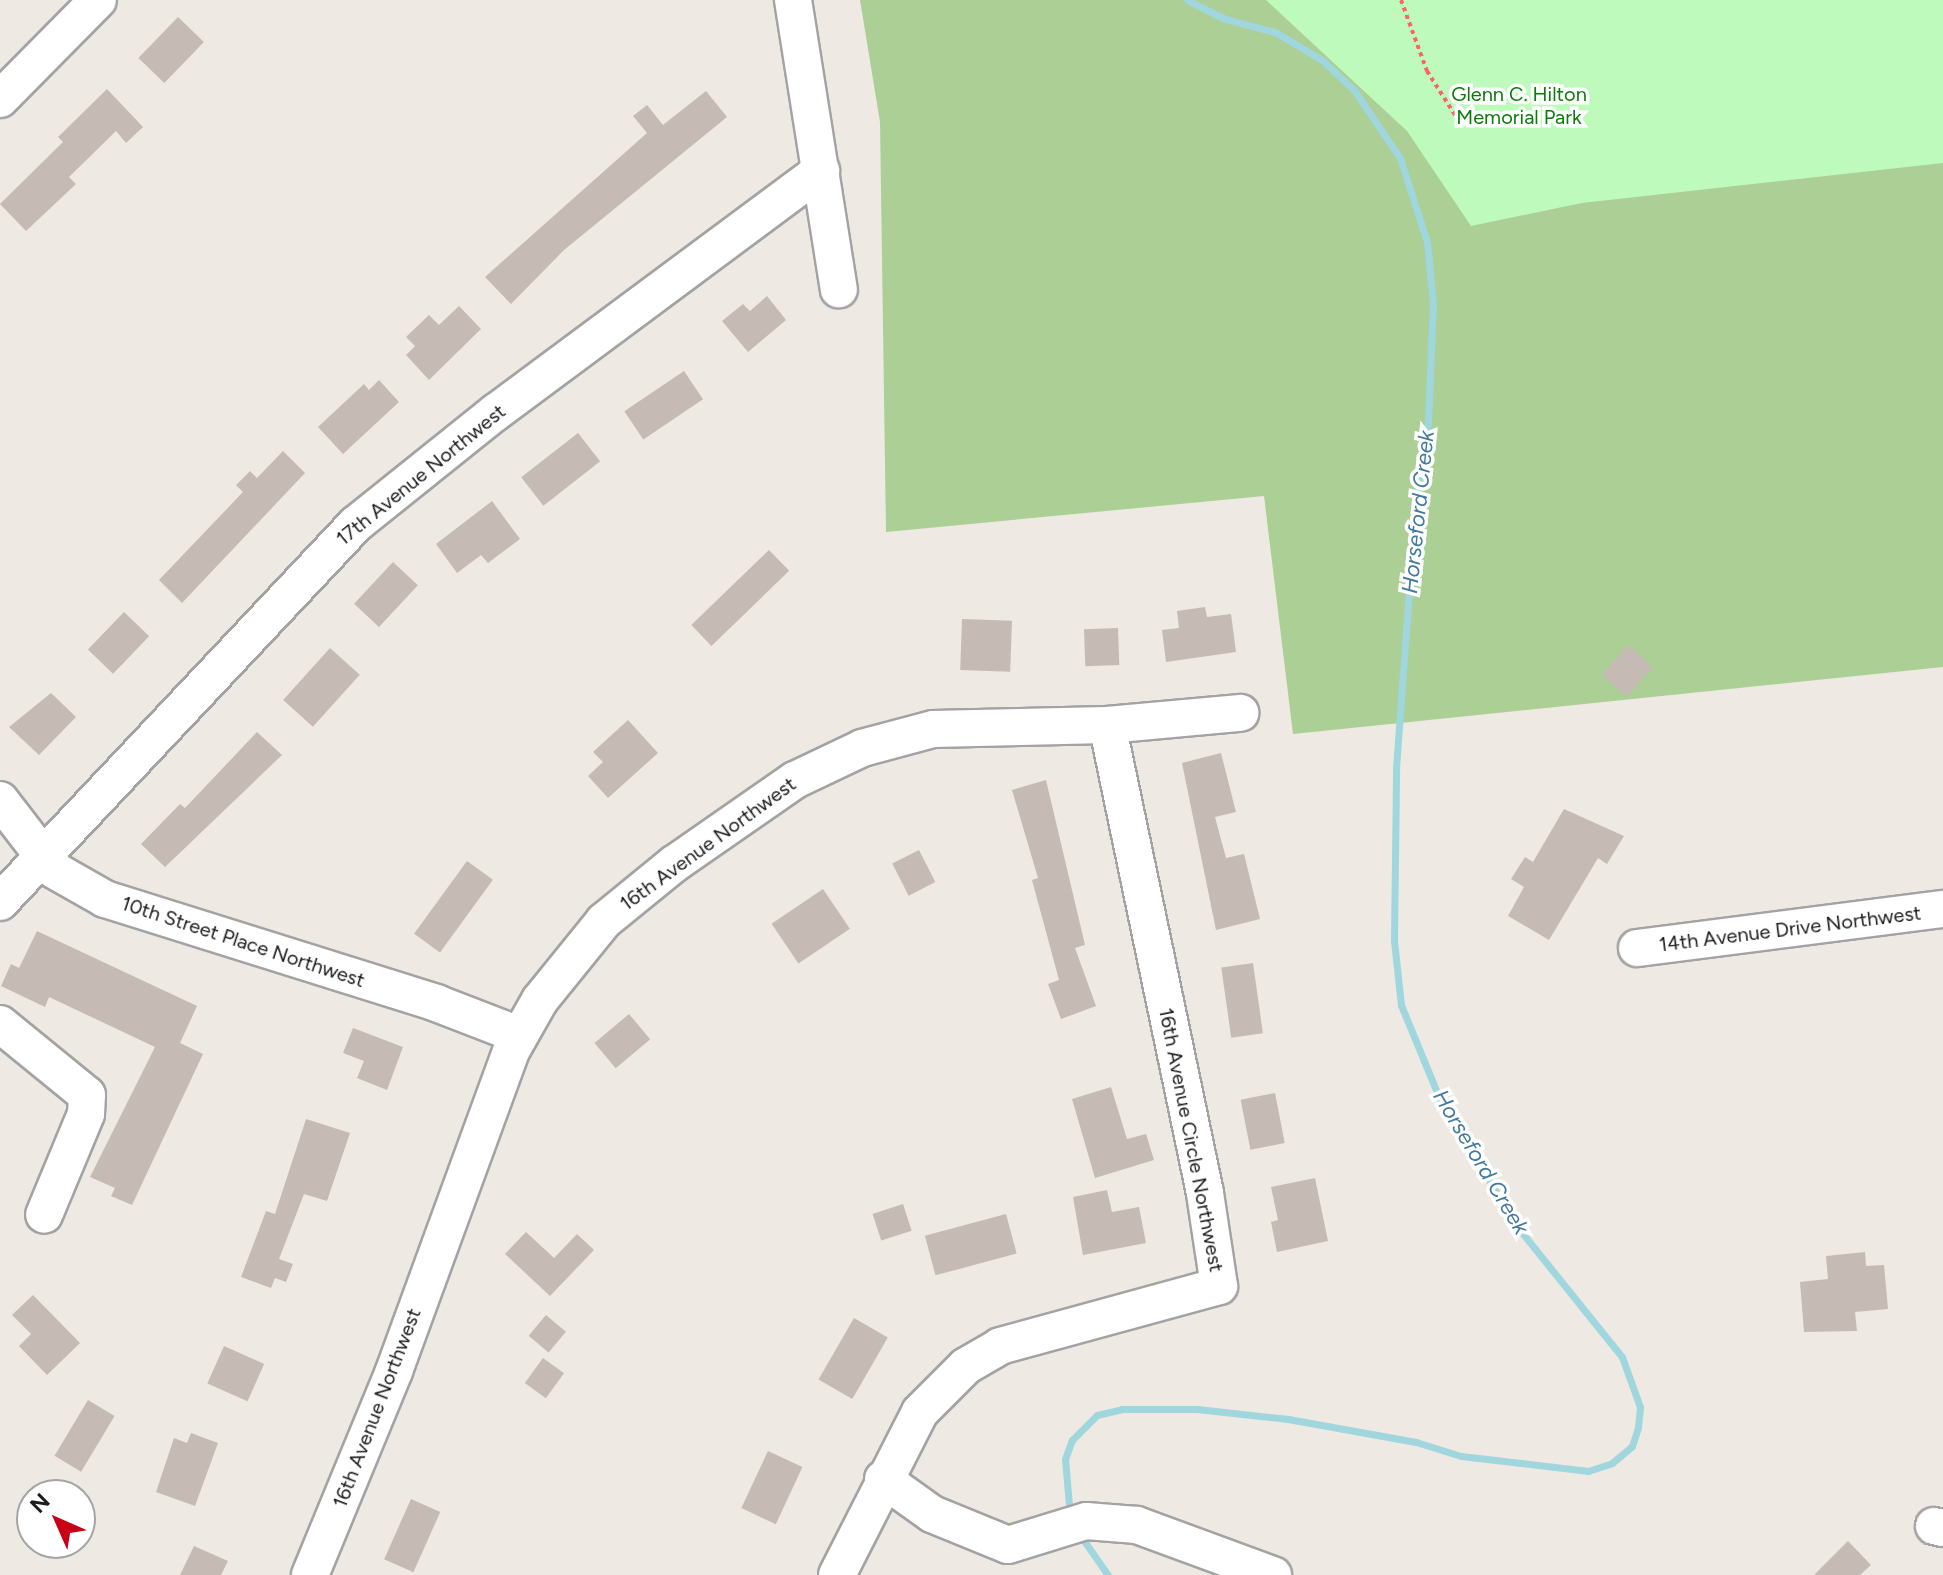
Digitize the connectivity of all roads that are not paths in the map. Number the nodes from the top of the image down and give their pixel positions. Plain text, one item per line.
1 (98, 0) edge
2 (793, 0) edge
3 (0, 99) edge
4 (821, 171) junction
5 (839, 289) dead end
6 (1240, 713) dead end
7 (1107, 725) junction
8 (0, 800) edge
9 (45, 853) junction
10 (0, 902) edge
11 (1943, 909) edge
12 (1637, 948) dead end
13 (0, 1024) edge
14 (519, 1035) junction
15 (44, 1215) dead end
16 (883, 1479) junction
17 (310, 1575) edge
18 (837, 1575) edge
19 (1273, 1575) edge

1 - 3 street
2 - 4 street
4 - 5 street
4 - 9 street, 17th Avenue Northwest
6 - 7 street, 16th Avenue Northwest
7 - 14 street, 16th Avenue Northwest
7 - 16 street, 16th Avenue Circle Northwest
8 - 9 street, 10th Street Place Northwest
9 - 10 street, 17th Avenue Northwest
9 - 14 street, 10th Street Place Northwest
11 - 12 street, 14th Avenue Drive Northwest
13 - 15 street
14 - 17 street, 16th Avenue Northwest
16 - 18 street, 16th Avenue Circle Northwest
16 - 19 street

